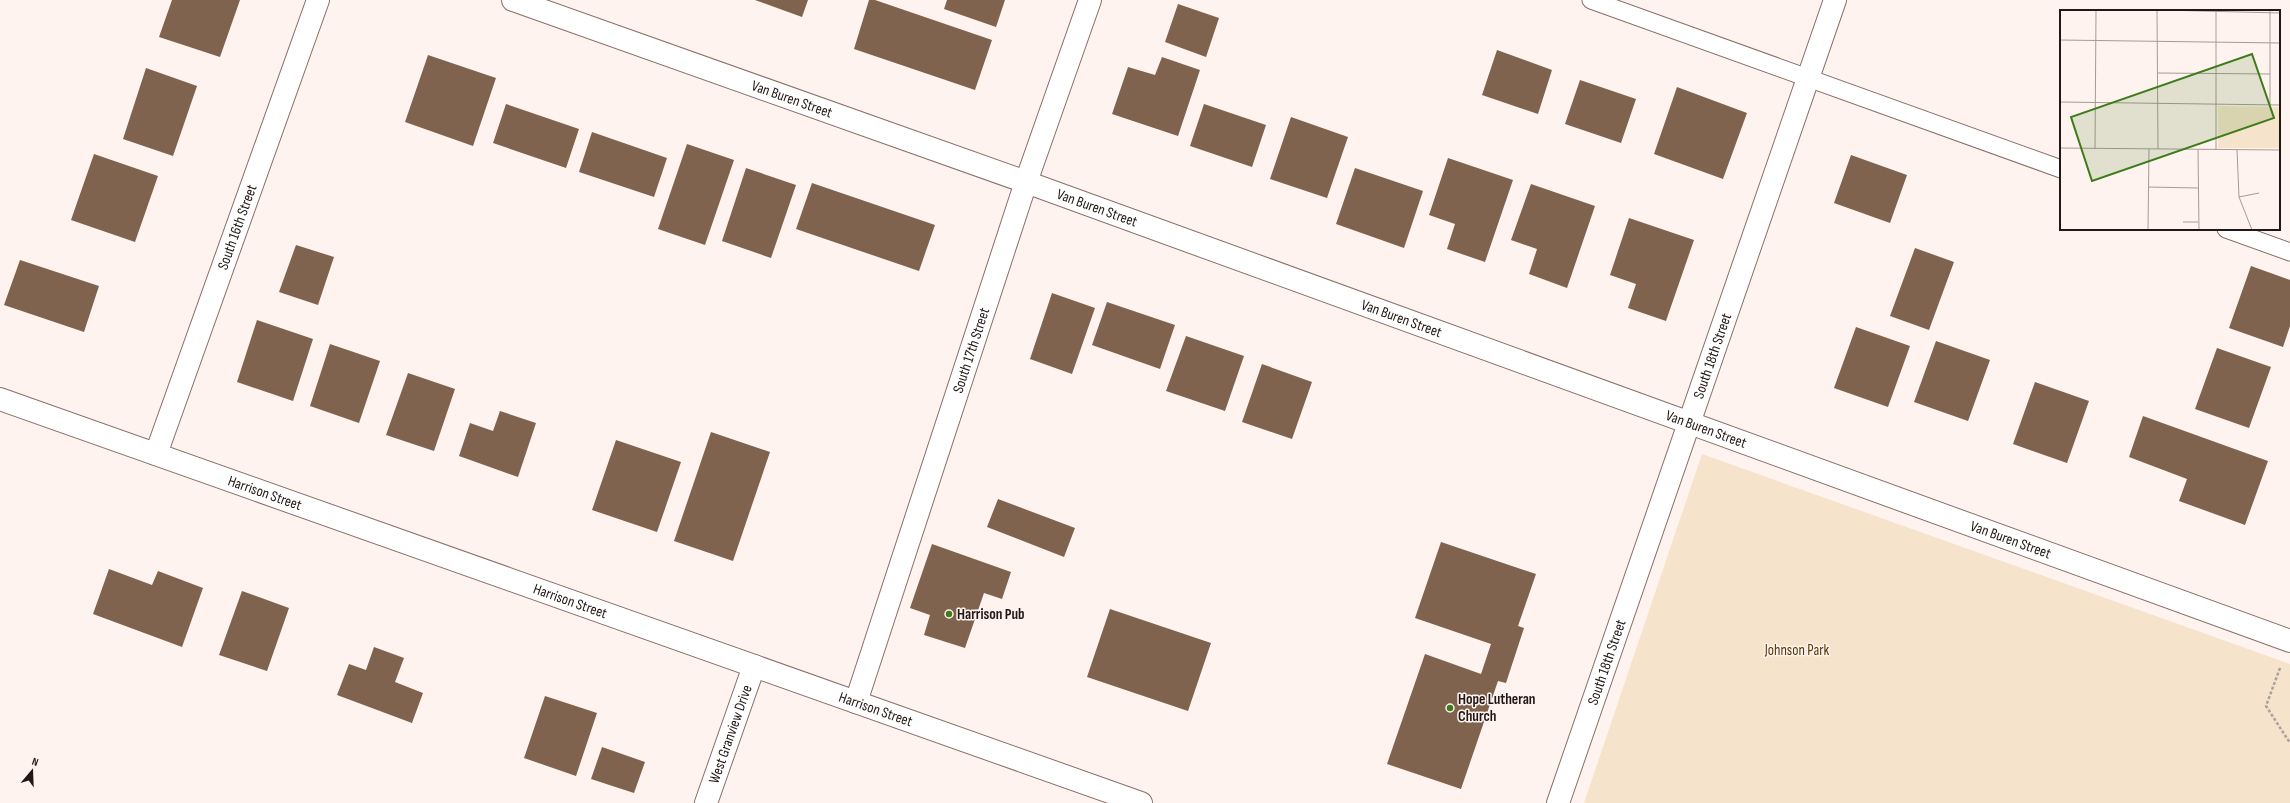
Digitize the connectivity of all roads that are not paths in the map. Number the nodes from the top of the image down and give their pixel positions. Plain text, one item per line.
1 (318, 0) edge
2 (513, 0) edge
3 (1090, 0) edge
4 (1591, 0) edge
5 (1835, 0) edge
6 (1808, 78) junction
7 (2060, 169) edge
8 (1026, 182) junction
9 (2229, 230) edge
10 (2290, 252) edge
11 (0, 399) edge
12 (1689, 423) junction
13 (156, 454) junction
14 (2290, 641) edge
15 (754, 666) junction
16 (856, 702) junction
17 (706, 803) edge
18 (1142, 803) edge
19 (1558, 803) edge

1 - 13 street, South 16th Street
2 - 8 street, Van Buren Street
3 - 8 street, South 17th Street
4 - 6 lane
5 - 6 street, South 18th Street
6 - 7 lane
6 - 12 street, South 18th Street
8 - 12 street, Van Buren Street
8 - 16 street, South 17th Street
9 - 10 lane
11 - 13 street, Harrison Street
12 - 14 street, Van Buren Street
12 - 19 street, South 18th Street
13 - 15 street, Harrison Street
15 - 16 street, Harrison Street
15 - 17 street, West Granview Drive
16 - 18 street, Harrison Street

